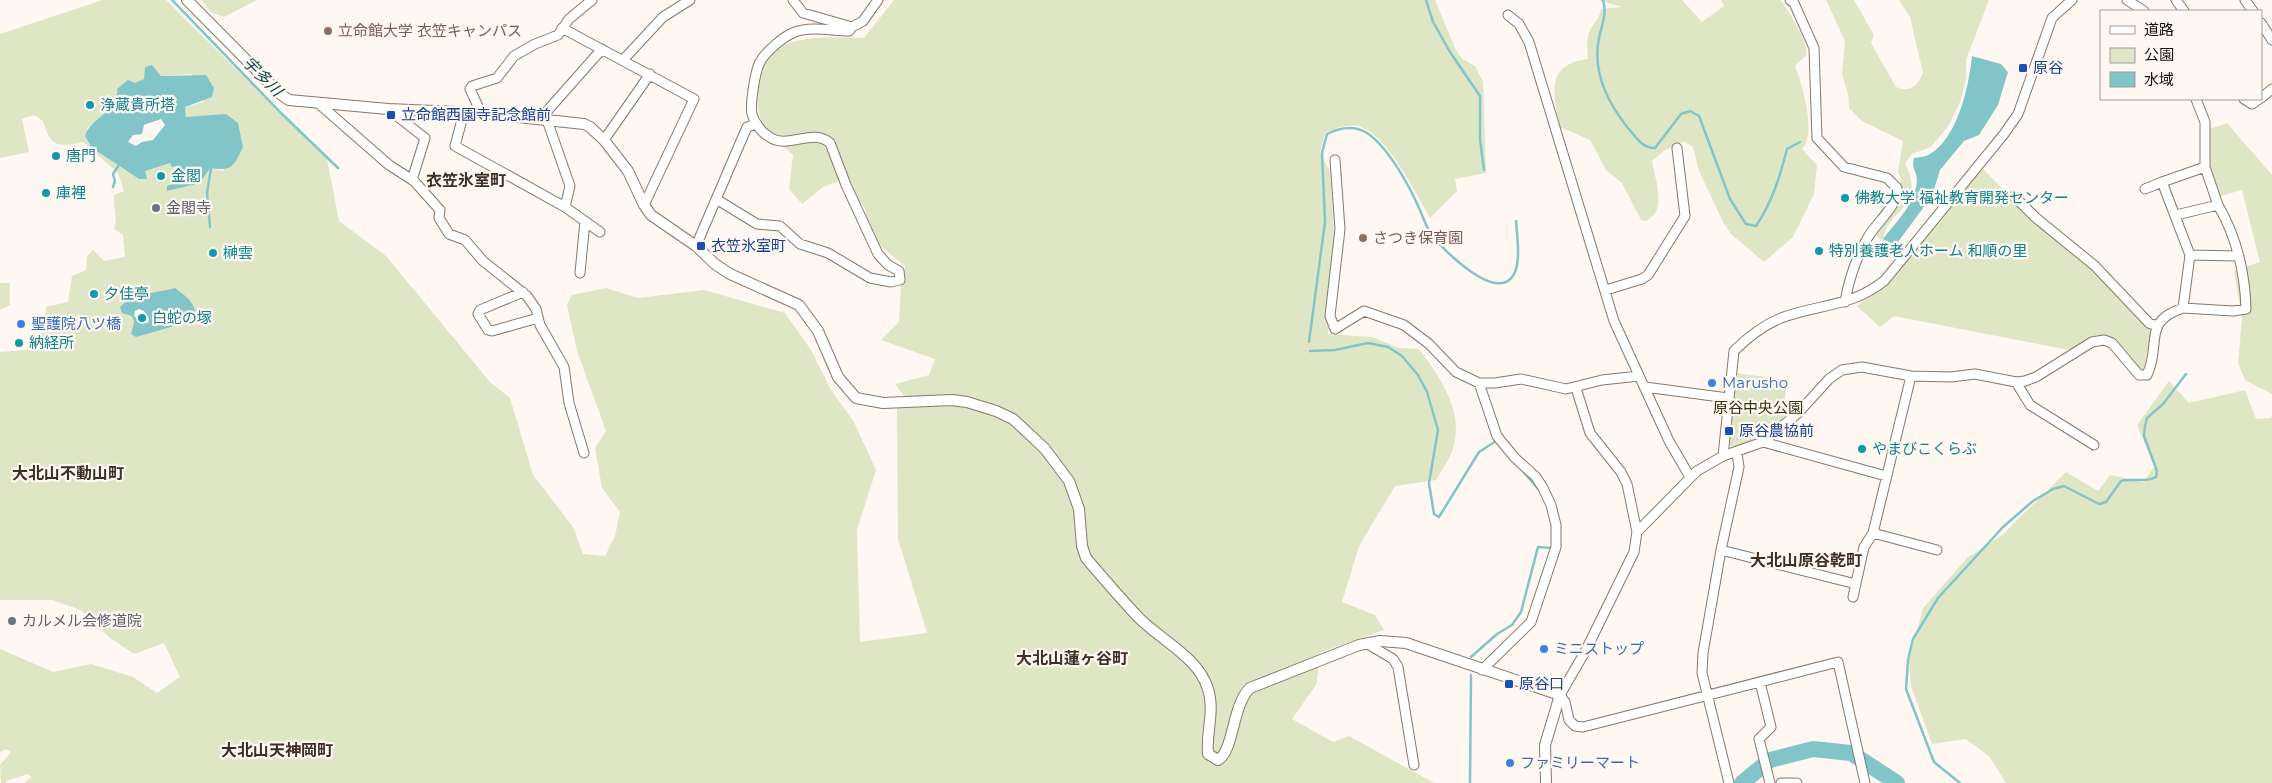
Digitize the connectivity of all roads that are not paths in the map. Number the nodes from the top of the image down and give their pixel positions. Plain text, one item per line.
1 (187, 0) edge
2 (592, 0) edge
3 (690, 0) edge
4 (793, 0) edge
5 (878, 0) edge
6 (1790, 0) edge
7 (2072, 0) edge
8 (2127, 0) edge
9 (2142, 10) edge
10 (1508, 15) dead end
11 (2262, 25) edge
12 (852, 27) junction
13 (562, 28) junction
14 (2272, 40) edge
15 (602, 49) junction
16 (623, 60) junction
17 (650, 74) junction
18 (2196, 100) edge
19 (2246, 100) edge
20 (2257, 100) edge
21 (318, 103) junction
22 (388, 109) junction
23 (464, 112) junction
24 (481, 113) junction
25 (543, 120) junction
26 (757, 124) junction
27 (604, 140) junction
28 (1677, 148) dead end
29 (1336, 160) dead end
30 (2205, 167) junction
31 (412, 180) junction
32 (2162, 182) junction
33 (2145, 189) dead end
34 (2014, 196) dead end
35 (716, 199) junction
36 (644, 205) junction
37 (2218, 205) junction
38 (565, 207) junction
39 (2176, 215) junction
40 (585, 221) junction
41 (600, 232) dead end
42 (696, 246) junction
43 (2190, 255) junction
44 (2238, 256) junction
45 (580, 273) dead end
46 (1606, 290) junction
47 (523, 292) junction
48 (1845, 302) junction
49 (2183, 308) junction
50 (538, 318) junction
51 (2157, 326) junction
52 (1639, 376) junction
53 (1911, 376) junction
54 (1479, 382) junction
55 (2016, 382) junction
56 (1576, 388) junction
57 (1645, 388) junction
58 (1728, 398) junction
59 (1763, 442) junction
60 (2094, 445) dead end
61 (584, 453) dead end
62 (1737, 453) junction
63 (1723, 456) junction
64 (1886, 476) junction
65 (1690, 477) junction
66 (1637, 532) junction
67 (1873, 533) junction
68 (1721, 550) junction
69 (1937, 550) dead end
70 (1856, 584) junction
71 (1853, 597) dead end
72 (1366, 643) junction
73 (1482, 670) junction
74 (1760, 682) junction
75 (1560, 695) junction
76 (1706, 695) junction
77 (1414, 765) dead end
78 (1546, 783) edge
79 (1729, 783) edge
80 (1770, 783) edge
81 (1780, 783) edge
82 (1797, 783) edge
83 (1865, 783) edge

1 - 21 street
2 - 13 street
3 - 16 street
4 - 12 street
5 - 12 street
6 - 48 street
7 - 48 street
8 - 9 street
10 - 46 street
11 - 14 street
12 - 26 street
13 - 15 street
13 - 24 street
15 - 16 street
15 - 25 street
16 - 17 street
17 - 27 street
17 - 36 street
18 - 30 street
19 - 20 street
21 - 22 street
21 - 31 street
22 - 23 street
22 - 31 street
23 - 24 street
23 - 38 street
24 - 25 street
25 - 27 street
25 - 38 street
26 - 35 street
26 - 35 street
27 - 36 street
28 - 46 street
29 - 54 street
30 - 32 street
30 - 37 street
31 - 47 street
32 - 33 street
32 - 39 street
34 - 51 street
35 - 42 street
36 - 42 street
37 - 39 street
37 - 44 street
38 - 40 street
39 - 43 street
40 - 41 street
40 - 45 street
42 - 72 street
43 - 44 street
43 - 49 street
44 - 49 street
46 - 52 street
47 - 50 street
47 - 50 street
48 - 58 street
49 - 51 street
50 - 61 street
51 - 55 street
52 - 56 street
52 - 57 street
53 - 55 street
53 - 59 street
53 - 64 street
54 - 56 street
54 - 73 street
55 - 60 street
56 - 66 street
57 - 58 street
57 - 65 street
58 - 63 street
59 - 62 street
59 - 64 street
62 - 63 street
62 - 68 street
63 - 65 street
64 - 67 street
65 - 66 street
66 - 75 street
67 - 69 street
67 - 70 street
68 - 70 street
68 - 76 street
70 - 71 street
72 - 73 street
72 - 77 street
73 - 75 street
74 - 76 street
74 - 80 street
74 - 83 street
75 - 76 street
75 - 78 street
76 - 79 street
81 - 82 street

